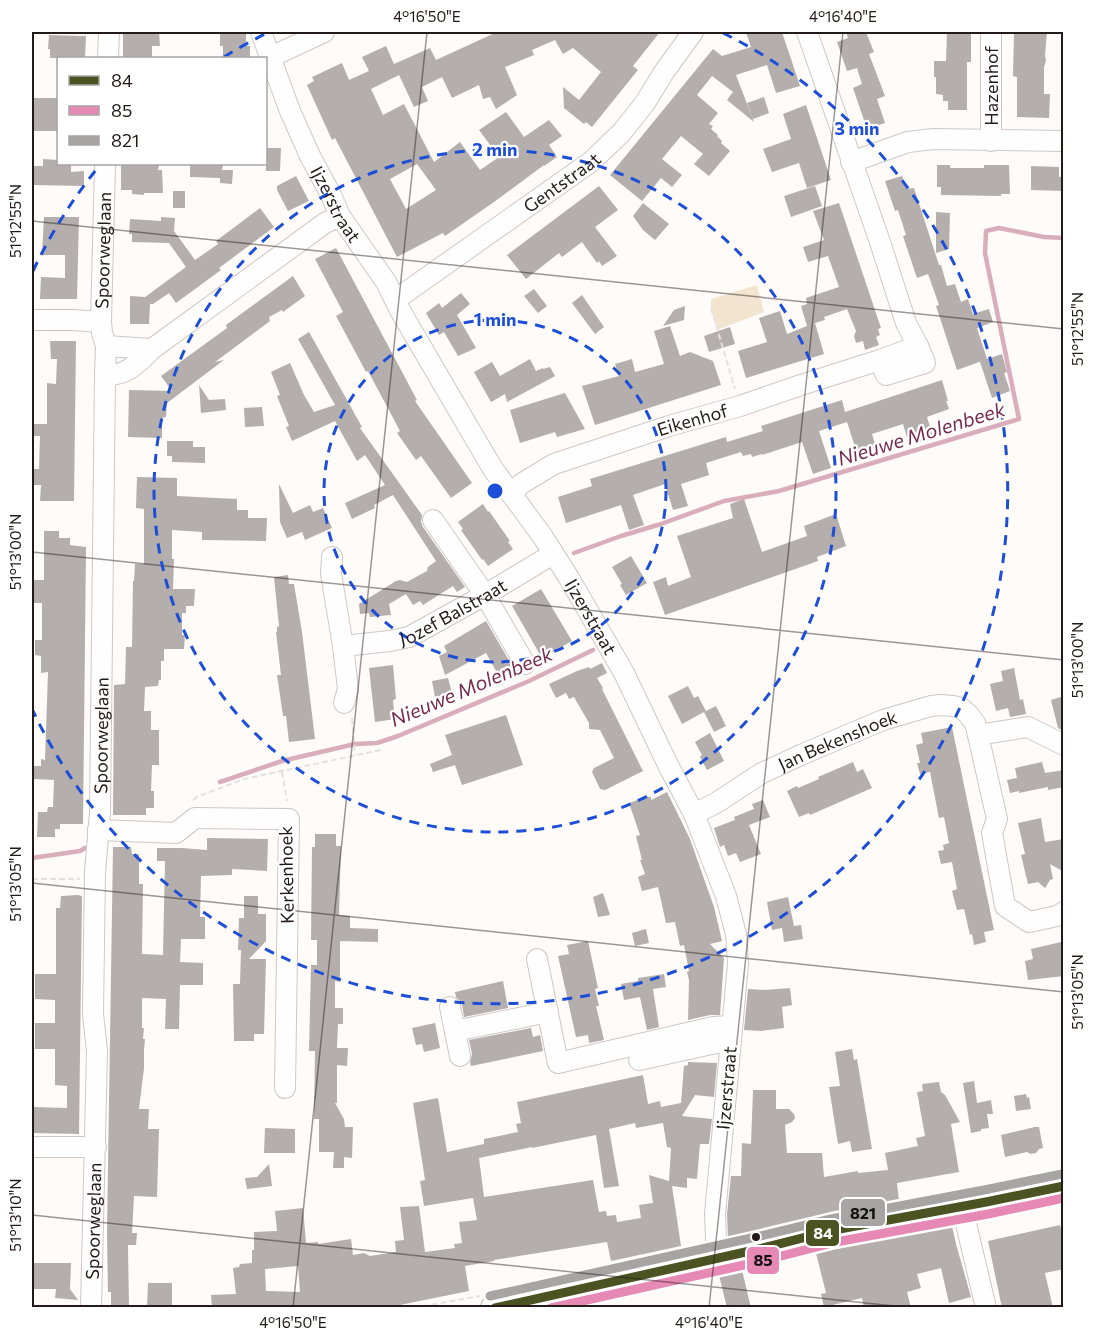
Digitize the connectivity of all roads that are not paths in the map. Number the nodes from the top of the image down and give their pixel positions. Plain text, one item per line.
1 (109, 32) edge
2 (261, 32) edge
3 (324, 32) edge
4 (693, 32) edge
5 (807, 32) edge
6 (991, 32) edge
7 (108, 57) edge
8 (271, 57) junction
9 (991, 141) junction
10 (1064, 141) edge
11 (851, 162) junction
12 (105, 165) edge
13 (339, 216) junction
14 (395, 300) junction
15 (32, 320) edge
16 (101, 322) junction
17 (106, 346) junction
18 (152, 350) junction
19 (105, 375) junction
20 (511, 494) junction
21 (433, 520) dead end
22 (553, 554) junction
23 (332, 557) dead end
24 (485, 595) junction
25 (343, 646) junction
26 (525, 664) dead end
27 (344, 703) road end
28 (978, 735) junction
29 (1064, 745) edge
30 (694, 814) junction
31 (98, 830) junction
32 (1064, 912) edge
33 (537, 959) dead end
34 (450, 1007) dead end
35 (548, 1012) junction
36 (455, 1031) junction
37 (730, 1035) junction
38 (460, 1056) dead end
39 (639, 1059) dead end
40 (285, 1088) dead end
41 (32, 1147) edge
42 (96, 1147) junction
43 (1064, 1186) edge
44 (962, 1207) junction
45 (719, 1257) junction
46 (528, 1304) edge
47 (500, 1307) edge
48 (91, 1308) edge
49 (986, 1308) edge

1 - 7 street
2 - 8 street, Ijzerstraat
3 - 8 street
4 - 14 street, Gentstraat
5 - 11 street, Eikenhof
6 - 9 street, Hazenhof
8 - 13 street, Ijzerstraat
9 - 10 street, Hazenhof
9 - 11 street, Hazenhof
11 - 20 street, Eikenhof
12 - 16 street, Spoorweglaan
13 - 14 street, Ijzerstraat
13 - 18 street
14 - 20 street, Ijzerstraat
15 - 16 street
16 - 17 street, Spoorweglaan
17 - 18 street
17 - 19 street, Spoorweglaan
18 - 19 street
19 - 31 street, Spoorweglaan
20 - 22 street, Ijzerstraat
21 - 24 street
22 - 24 street, Jozef Balstraat
22 - 30 street, Ijzerstraat
23 - 25 street
24 - 25 street, Jozef Balstraat
24 - 26 street
25 - 27 street
28 - 29 street
28 - 30 street, Jan Bekenshoek
28 - 32 street, Jan Bekenshoek
30 - 37 street, Ijzerstraat
31 - 40 street, Kerkenhoek
31 - 42 street, Spoorweglaan
33 - 35 street
34 - 36 street
35 - 36 street
35 - 37 street
36 - 38 street
37 - 39 street
37 - 45 street, Ijzerstraat
41 - 42 street
42 - 48 street, Spoorweglaan
43 - 44 main road
44 - 45 main road
44 - 49 street
45 - 46 main road
46 - 47 main road

